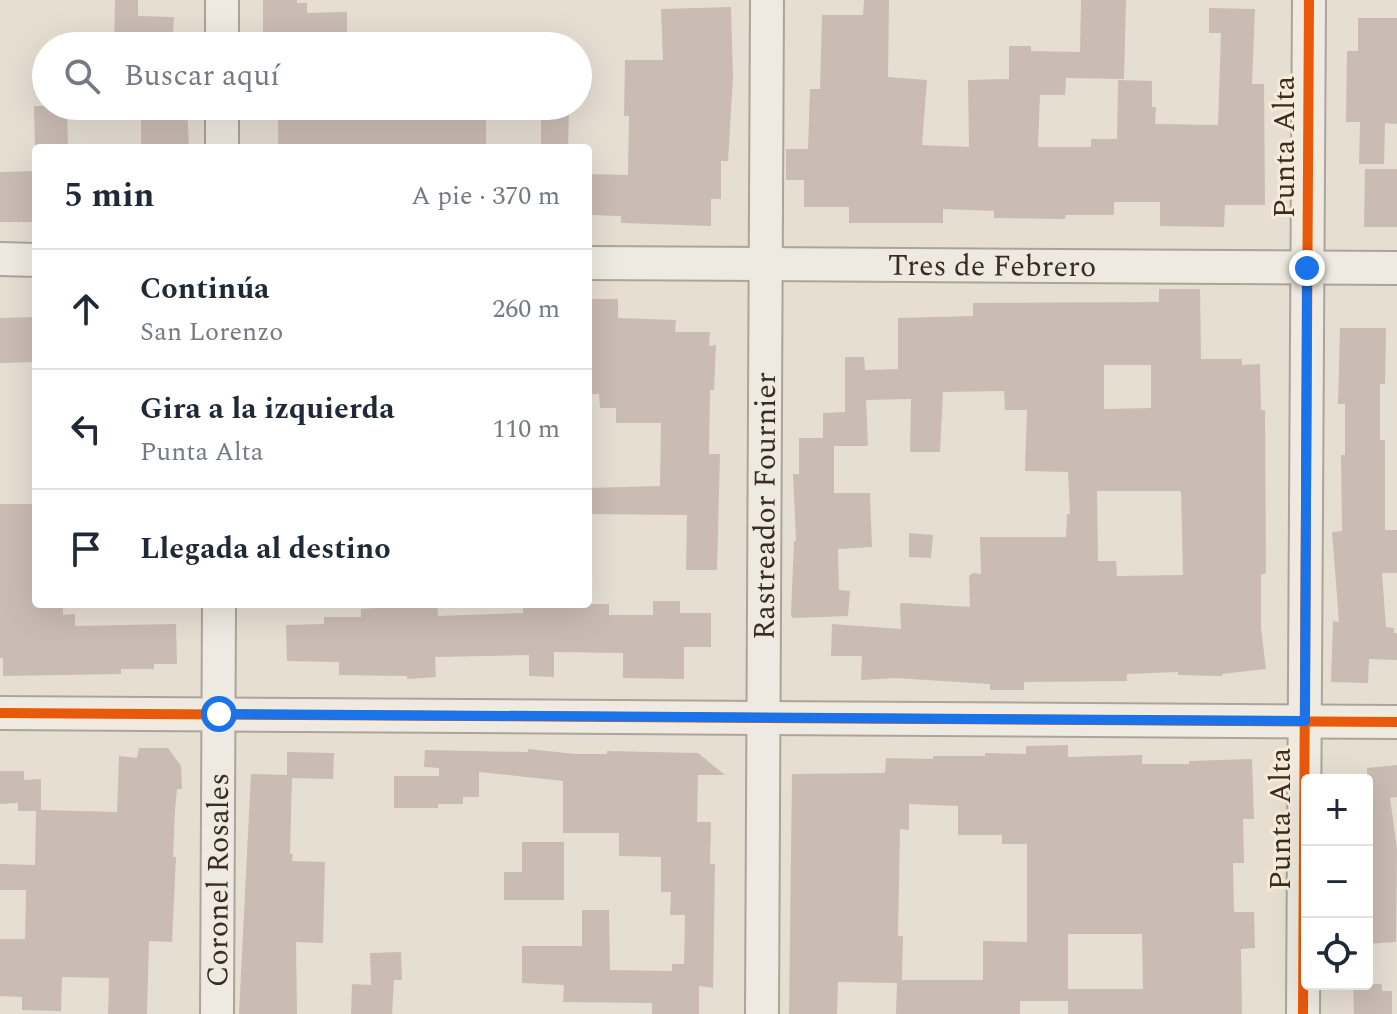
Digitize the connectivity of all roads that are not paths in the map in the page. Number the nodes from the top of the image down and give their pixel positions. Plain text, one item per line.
1 (222, 0) edge
2 (767, 0) edge
3 (1309, 0) edge
4 (222, 32) edge
5 (222, 120) edge
6 (222, 144) edge
7 (0, 259) edge
8 (32, 260) edge
9 (592, 263) edge
10 (767, 264) junction
11 (1307, 268) junction
12 (1397, 268) edge
13 (219, 608) edge
14 (0, 713) edge
15 (219, 714) junction
16 (765, 718) junction
17 (1305, 721) junction
18 (1397, 722) edge
19 (217, 1014) edge
20 (762, 1014) edge
21 (1303, 1014) edge

1 - 4 street
2 - 10 street, Rastreador Fournier
3 - 11 street, Punta Alta
5 - 6 street
7 - 8 street
9 - 10 street, Tres de Febrero
10 - 11 street, Tres de Febrero
10 - 16 street, Rastreador Fournier
11 - 12 street, Tres de Febrero
11 - 17 street, Punta Alta
13 - 15 street, Coronel Rosales
14 - 15 street
15 - 16 street
15 - 19 street, Coronel Rosales
16 - 17 street
16 - 20 street, Rastreador Fournier
17 - 18 street
17 - 21 street, Punta Alta

